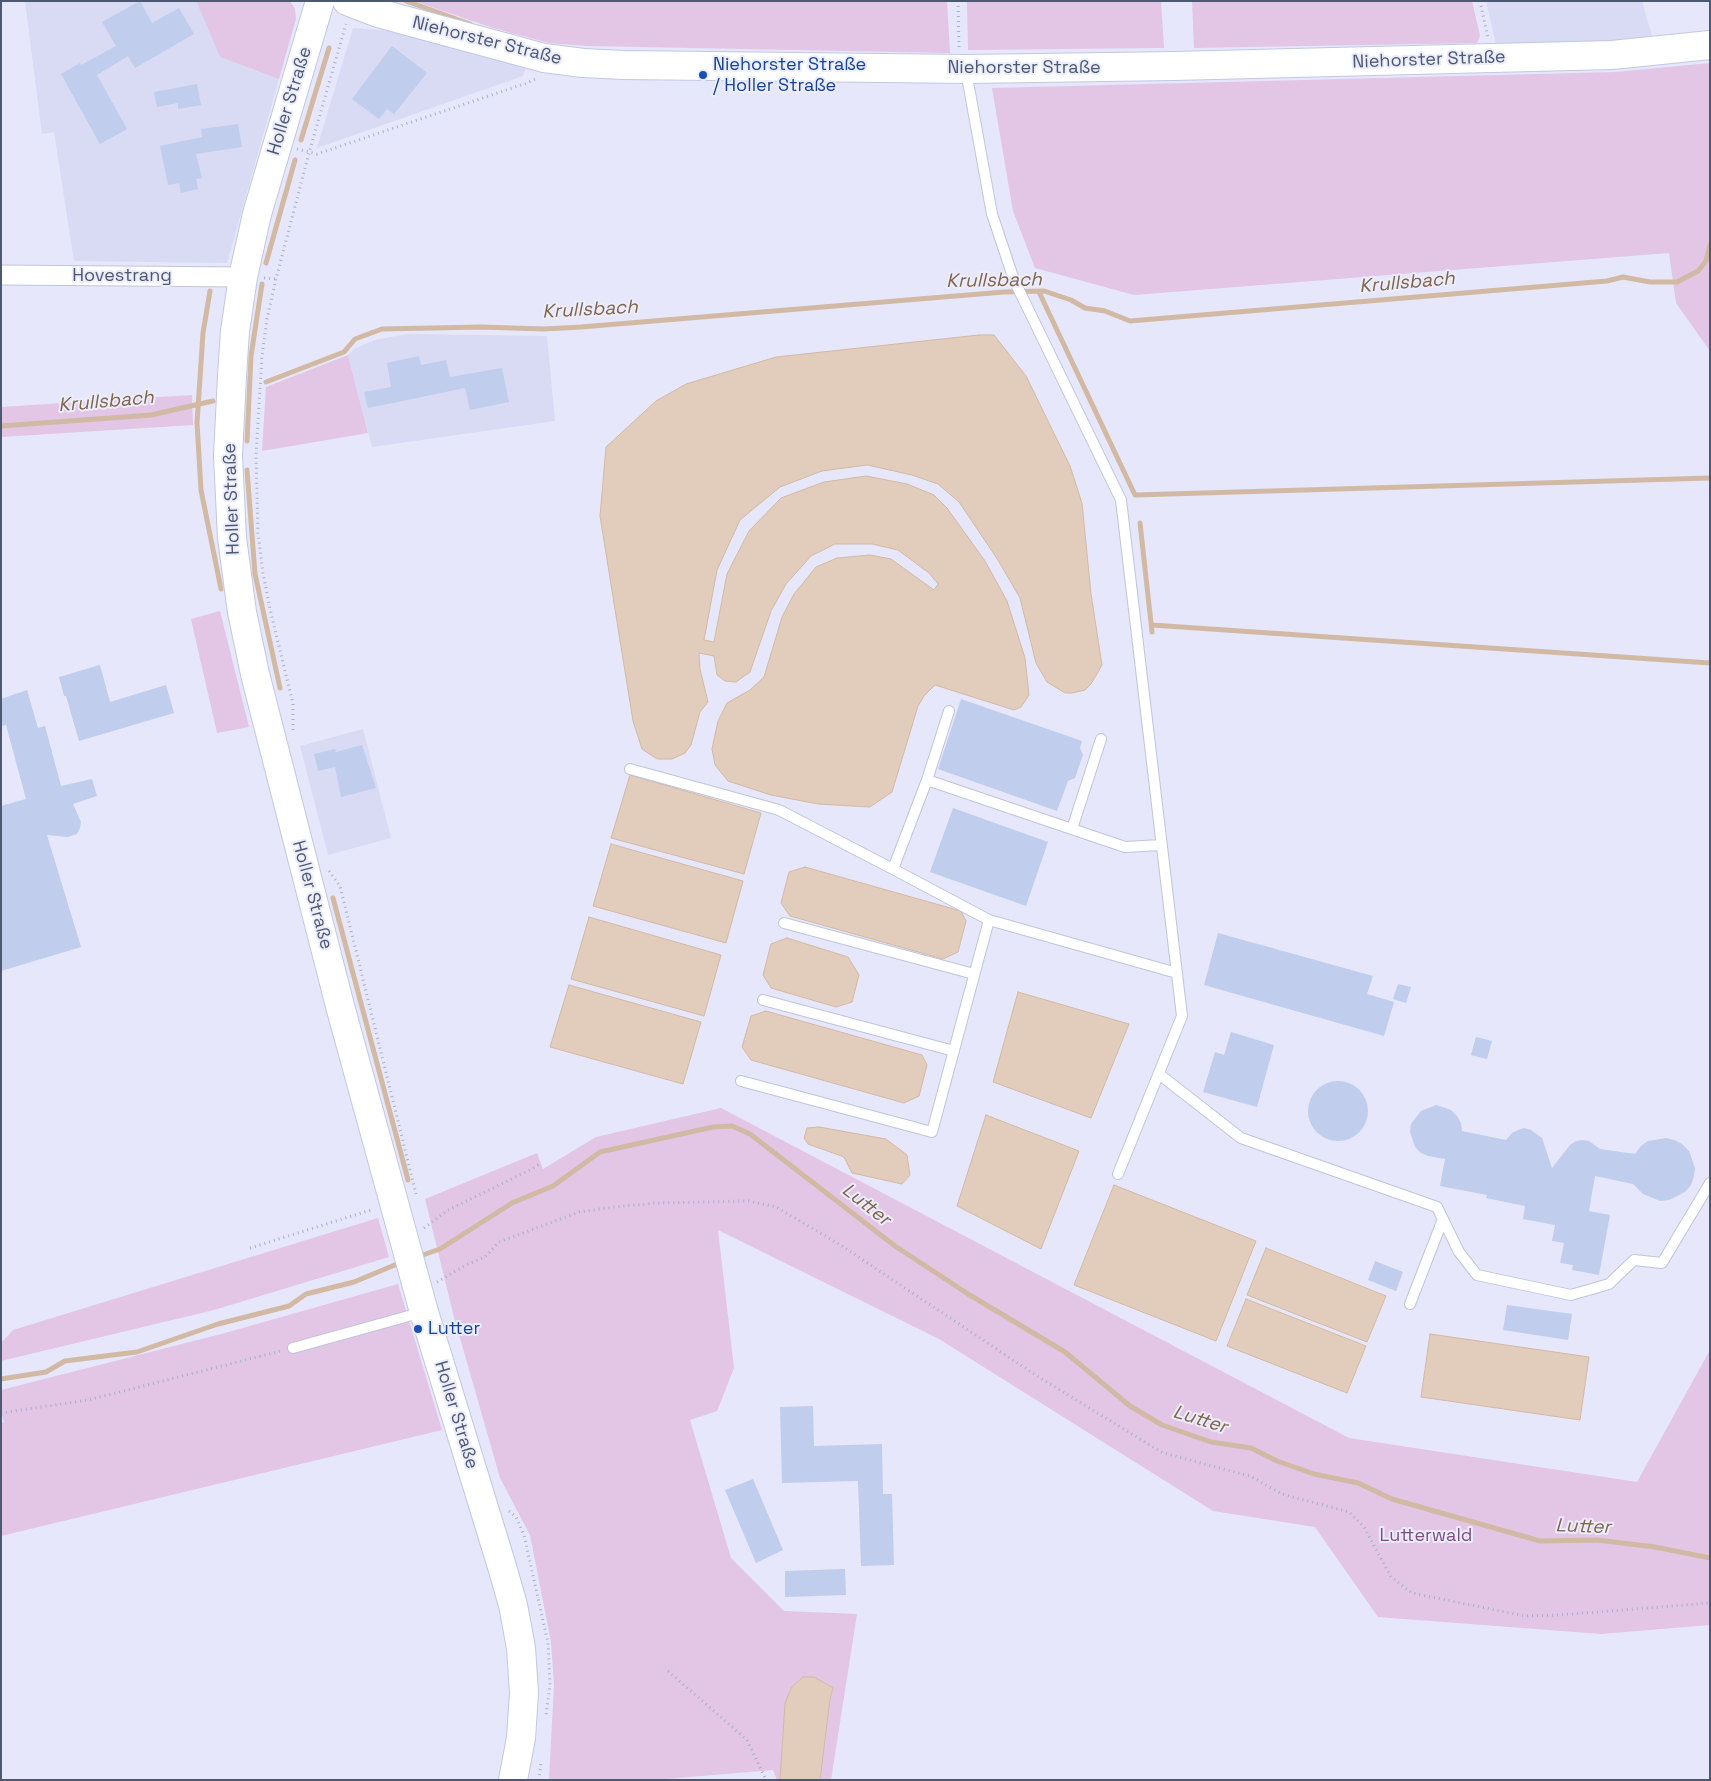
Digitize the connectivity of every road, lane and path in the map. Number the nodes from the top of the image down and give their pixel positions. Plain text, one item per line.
1 (320, 1) edge
2 (958, 1) edge
3 (1480, 1) edge
4 (349, 2) edge
5 (1710, 45) edge
6 (544, 58) junction
7 (1492, 58) junction
8 (963, 69) junction
9 (309, 152) junction
10 (1, 275) edge
11 (243, 277) junction
12 (949, 711) dead end
13 (293, 733) dead end
14 (1101, 739) dead end
15 (630, 769) dead end
16 (927, 780) junction
17 (1072, 829) junction
18 (1161, 845) junction
19 (326, 866) dead end
20 (893, 869) junction
21 (989, 920) junction
22 (784, 923) dead end
23 (1177, 973) junction
24 (974, 974) junction
25 (763, 1000) dead end
26 (954, 1051) junction
27 (1159, 1074) junction
28 (741, 1081) dead end
29 (541, 1163) dead end
30 (1118, 1174) dead end
31 (1710, 1183) edge
32 (405, 1199) junction
33 (1443, 1220) junction
34 (411, 1232) junction
35 (250, 1248) dead end
36 (426, 1280) junction
37 (1410, 1304) dead end
38 (424, 1312) junction
39 (293, 1348) joint
40 (1, 1413) edge
41 (1710, 1603) edge
42 (668, 1671) dead end
43 (513, 1780) edge
44 (766, 1780) edge

1 - 11 street, Holler Straße
2 - 8 path
3 - 7 path
4 - 6 street, Niehorster Straße
4 - 9 path
5 - 7 street, Niehorster Straße
6 - 8 street, Niehorster Straße
6 - 9 path
7 - 8 street, Niehorster Straße
8 - 18 lane
9 - 13 path
10 - 11 street, Hovestrang
11 - 32 street, Holler Straße
12 - 16 lane
14 - 17 lane
15 - 20 lane
16 - 17 lane
16 - 20 lane
17 - 18 lane
18 - 23 lane
19 - 32 path
20 - 21 lane
21 - 23 lane
21 - 24 lane
22 - 24 lane
23 - 27 lane
24 - 26 lane
25 - 26 lane
26 - 28 lane
27 - 30 lane
27 - 33 lane
29 - 34 path
31 - 33 lane
32 - 34 street, Holler Straße
32 - 35 path
33 - 37 lane
34 - 36 street, Holler Straße
36 - 38 street, Holler Straße
36 - 41 path
38 - 39 lane
38 - 43 street, Holler Straße
39 - 40 path
42 - 44 path

